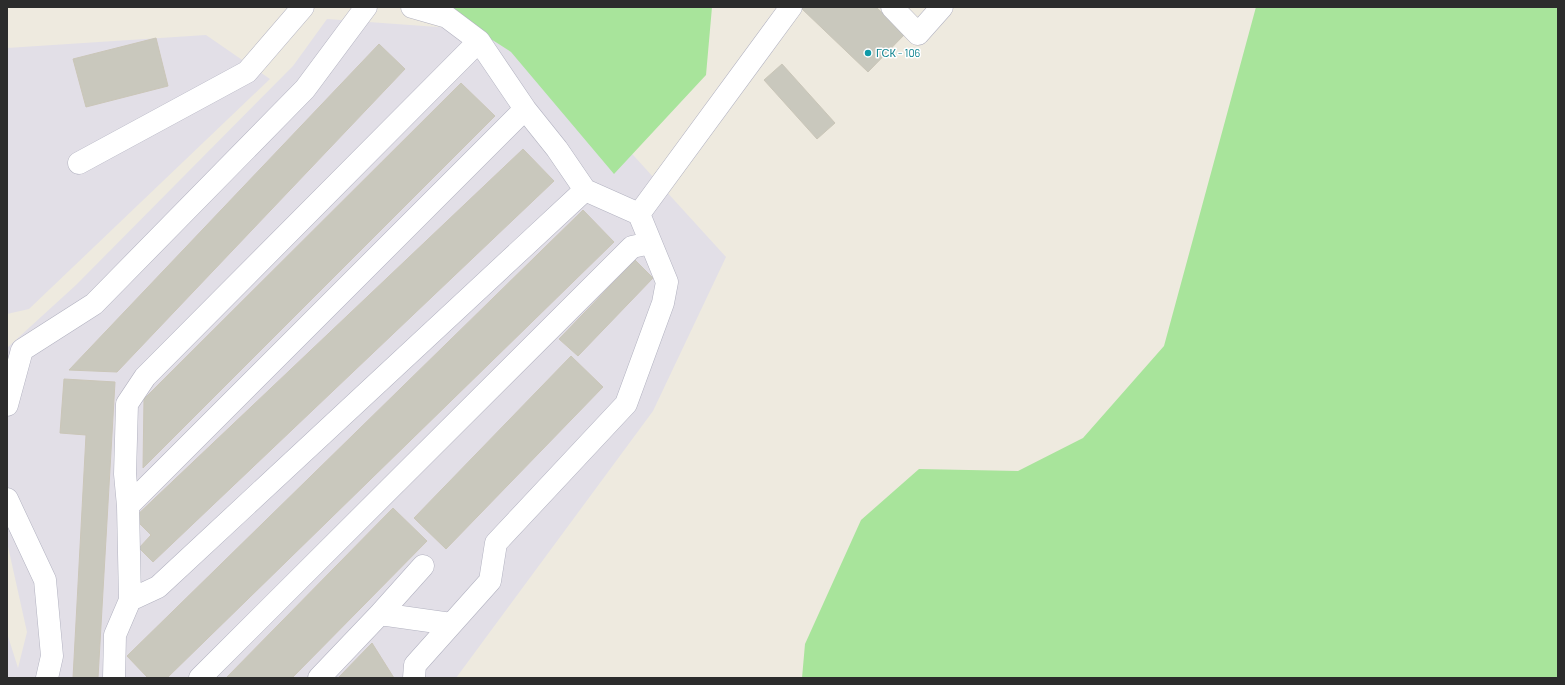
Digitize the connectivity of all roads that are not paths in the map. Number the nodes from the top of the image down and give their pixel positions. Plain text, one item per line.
1 (302, 7) edge
2 (366, 7) edge
3 (412, 7) edge
4 (791, 7) edge
5 (892, 7) edge
6 (942, 7) edge
7 (479, 41) junction
8 (525, 110) junction
9 (79, 163) dead end
10 (585, 190) junction
11 (639, 214) junction
12 (650, 244) junction
13 (7, 405) edge
14 (7, 499) edge
15 (128, 506) junction
16 (423, 566) dead end
17 (130, 600) junction
18 (380, 614) junction
19 (451, 624) junction
20 (47, 678) edge
21 (114, 678) edge
22 (200, 678) edge
23 (319, 678) edge
24 (414, 678) edge

1 - 9 street
2 - 13 street
3 - 7 street
4 - 11 street
5 - 6 street
7 - 8 street
7 - 15 street
8 - 10 street
8 - 15 street
10 - 11 street
10 - 17 street
11 - 12 street
12 - 19 street
12 - 22 street
14 - 20 street
15 - 17 street
16 - 18 street
17 - 21 street
18 - 19 street
18 - 23 street
19 - 24 street

